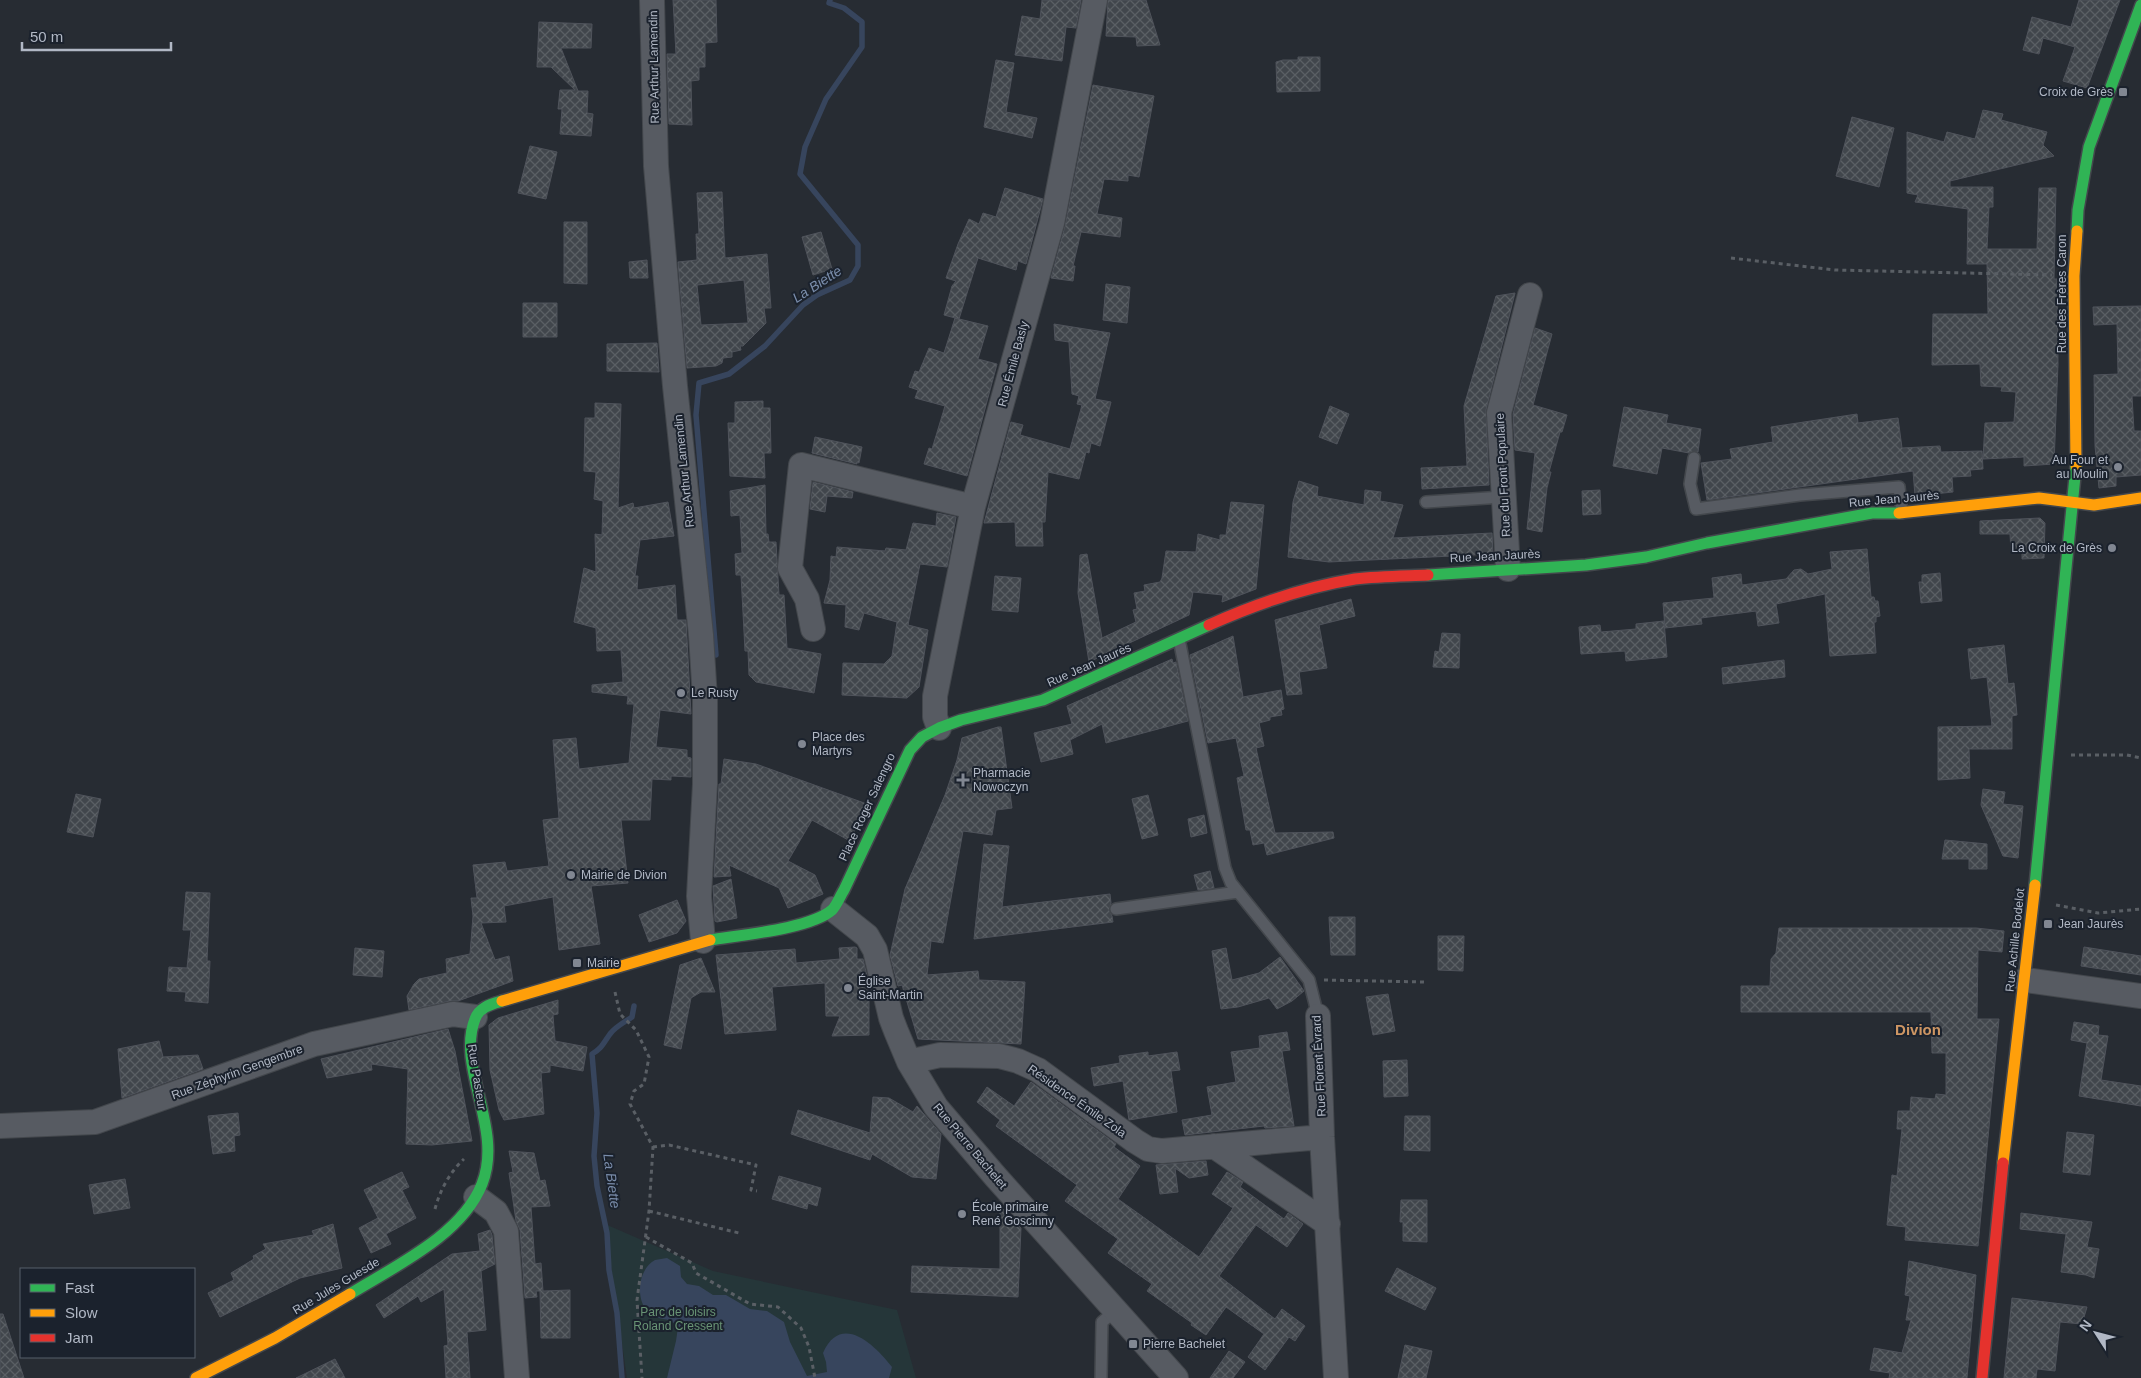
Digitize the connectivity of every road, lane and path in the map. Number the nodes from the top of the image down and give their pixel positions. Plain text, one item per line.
1 (652, 0) edge
2 (1095, 0) edge
3 (2141, 5) edge
4 (1731, 258) dead end
5 (2074, 276) junction
6 (1530, 295) dead end
7 (1694, 458) dead end
8 (1504, 497) junction
9 (2141, 498) edge
10 (1426, 502) dead end
11 (2073, 504) junction
12 (974, 507) junction
13 (1902, 513) junction
14 (1508, 569) junction
15 (813, 629) dead end
16 (1178, 639) junction
17 (940, 728) junction
18 (2048, 755) junction
19 (2141, 758) edge
20 (1238, 892) junction
21 (2033, 902) junction
22 (833, 909) junction
23 (1116, 909) dead end
24 (2141, 909) edge
25 (703, 941) junction
26 (1309, 980) junction
27 (2025, 980) junction
28 (1426, 982) dead end
29 (2141, 996) edge
30 (620, 1014) dead end
31 (1318, 1016) joint
32 (475, 1017) junction
33 (909, 1062) junction
34 (0, 1126) edge
35 (1322, 1137) junction
36 (1214, 1146) junction
37 (652, 1147) junction
38 (488, 1159) junction
39 (757, 1191) dead end
40 (476, 1198) junction
41 (649, 1211) junction
42 (1328, 1224) junction
43 (738, 1233) dead end
44 (646, 1237) junction
45 (433, 1242) junction
46 (1116, 1310) junction
47 (196, 1378) edge
48 (517, 1378) edge
49 (642, 1378) edge
50 (816, 1378) edge
51 (1101, 1378) edge
52 (1176, 1378) edge
53 (1336, 1378) edge
54 (1982, 1378) edge

1 - 25 street, Rue Arthur Lamendin
2 - 12 street, Rue Émile Basly
3 - 5 main road, Rue des Frères Caron
4 - 5 path
5 - 11 main road, Rue des Frères Caron
6 - 8 street, Rue du Front Populaire
7 - 13 lane
8 - 10 lane
8 - 14 street, Rue du Front Populaire
9 - 11 main road, Rue Jean Jaurès
11 - 13 main road, Rue Jean Jaurès
11 - 18 main road, Rue Achille Bodelot
12 - 15 street
12 - 17 street, Rue Émile Basly
13 - 14 main road, Rue Jean Jaurès
14 - 16 main road, Rue Jean Jaurès
16 - 17 main road, Rue Jean Jaurès
16 - 20 lane, Rue Florent Évrard
17 - 22 main road, Place Roger Salengro
18 - 19 path
18 - 21 main road, Rue Achille Bodelot
20 - 23 lane
20 - 26 lane, Rue Florent Évrard
21 - 24 path
21 - 27 main road, Rue Achille Bodelot
22 - 25 main road
22 - 33 street, Rue Pierre Bachelet
25 - 32 main road
26 - 28 path
26 - 31 lane, Rue Florent Évrard
27 - 29 street
27 - 54 main road, Rue Achille Bodelot
30 - 37 path
31 - 35 street, Rue Florent Évrard
32 - 34 street, Rue Zéphyrin Gengembre
32 - 38 main road, Rue Pasteur
33 - 36 street, Résidence Émile Zola
33 - 46 street, Rue Pierre Bachelet
35 - 36 street, Résidence Émile Zola
35 - 42 street, Rue Florent Évrard
36 - 42 street
37 - 39 path
37 - 41 path
38 - 40 main road, Rue Pasteur
38 - 45 path
40 - 45 main road, Rue Jules Guesde
40 - 48 street
41 - 43 path
41 - 44 path
42 - 53 street, Rue Florent Évrard
44 - 49 path
44 - 50 path
45 - 47 main road, Rue Jules Guesde
46 - 51 lane
46 - 52 street, Rue Pierre Bachelet

